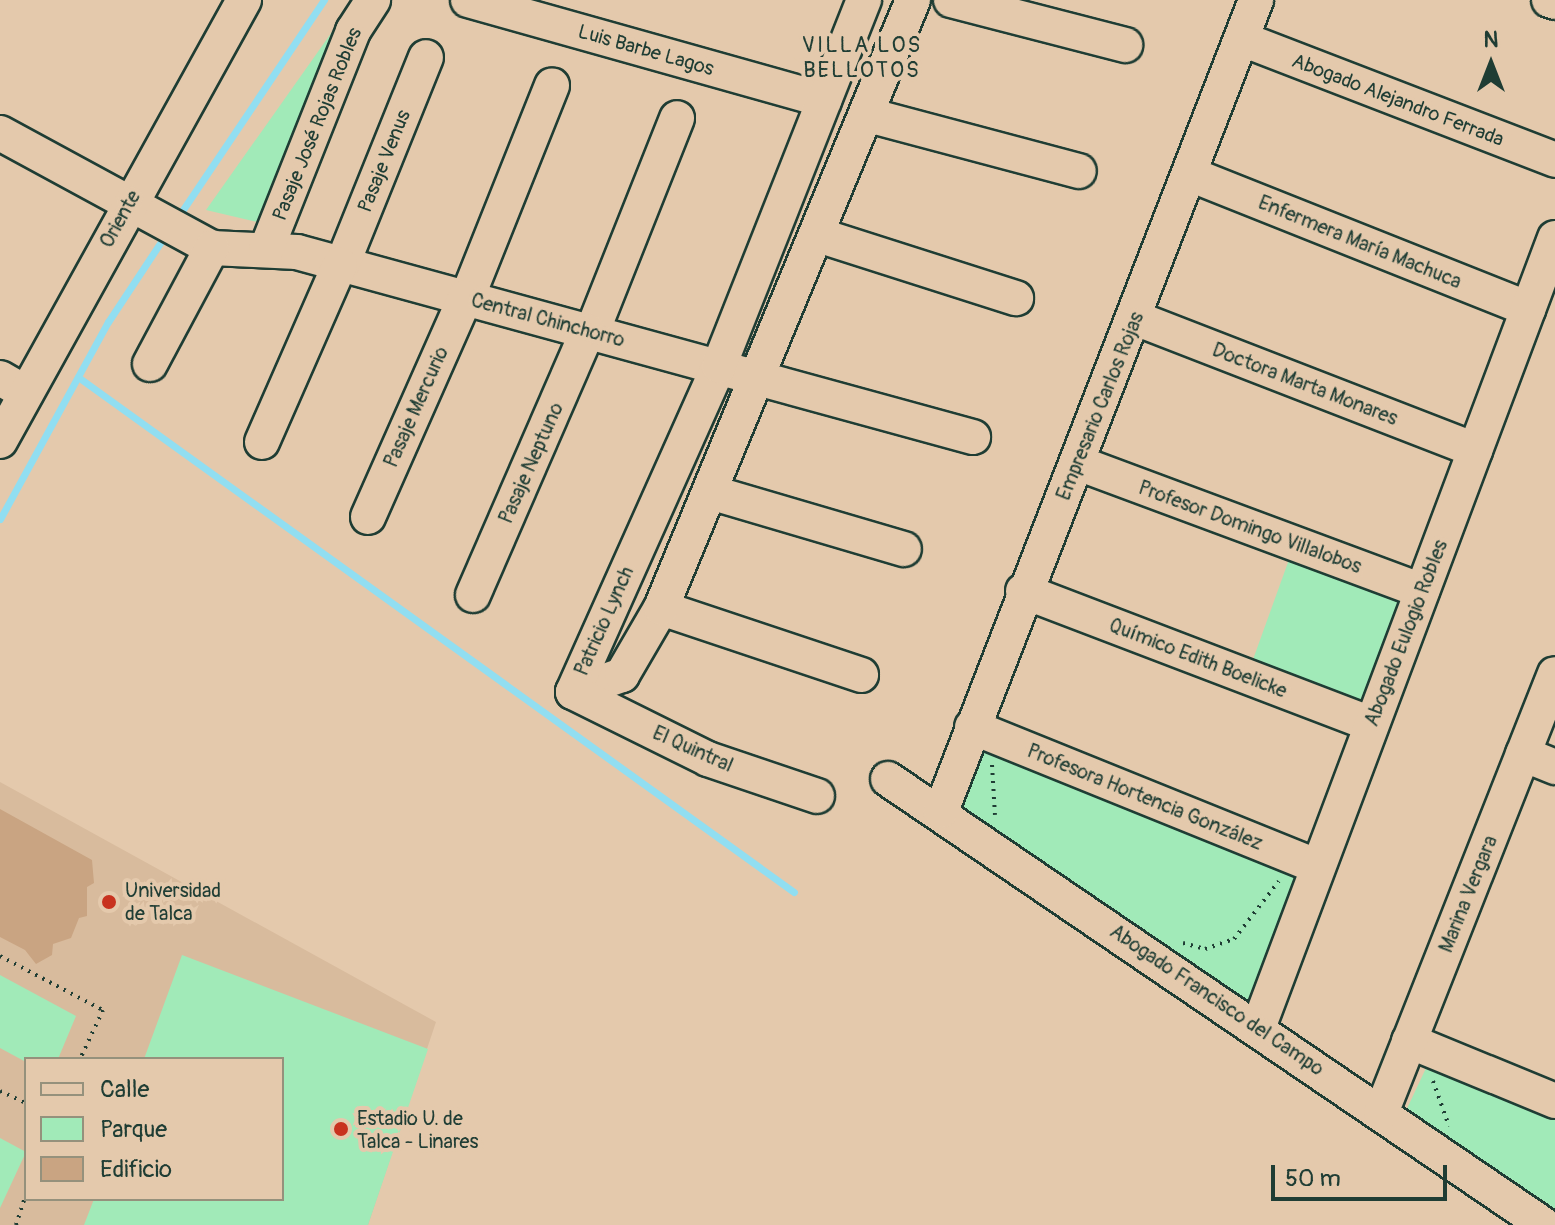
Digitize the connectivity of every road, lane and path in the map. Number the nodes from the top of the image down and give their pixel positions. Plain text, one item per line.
1 (244, 0) edge
2 (373, 0) edge
3 (468, 0) edge
4 (864, 0) edge
5 (913, 0) edge
6 (951, 0) edge
7 (1256, 0) edge
8 (1242, 39) junction
9 (1125, 45) dead end
10 (426, 57) dead end
11 (552, 85) dead end
12 (824, 100) junction
13 (868, 115) junction
14 (677, 118) dead end
15 (0, 133) edge
16 (1555, 160) edge
17 (1079, 171) dead end
18 (1192, 175) junction
19 (127, 204) junction
20 (818, 235) junction
21 (1555, 238) edge
22 (203, 245) junction
23 (266, 250) junction
24 (341, 265) junction
25 (466, 298) junction
26 (1016, 298) dead end
27 (1528, 309) junction
28 (1135, 318) junction
29 (590, 331) junction
30 (150, 364) dead end
31 (719, 366) junction
32 (760, 378) junction
33 (13, 386) edge
34 (973, 437) dead end
35 (0, 441) edge
36 (262, 442) dead end
37 (1475, 450) junction
38 (1078, 463) junction
39 (710, 492) junction
40 (368, 517) dead end
41 (904, 549) dead end
42 (1023, 591) junction
43 (1422, 591) junction
44 (473, 595) dead end
45 (661, 608) junction
46 (1555, 674) edge
47 (861, 675) dead end
48 (573, 692) junction
49 (1372, 724) junction
50 (982, 731) junction
51 (1523, 754) junction
52 (1555, 767) edge
53 (888, 779) dead end
54 (817, 796) dead end
55 (941, 811) junction
56 (998, 819) dead end
57 (1308, 863) junction
58 (1180, 943) dead end
59 (0, 956) edge
60 (1258, 1028) junction
61 (1409, 1041) junction
62 (81, 1057) edge
63 (0, 1091) edge
64 (1555, 1101) edge
65 (24, 1102) edge
66 (1381, 1113) junction
67 (24, 1201) edge
68 (16, 1225) edge
69 (1544, 1225) edge

1 - 19 street, Oriente
2 - 23 street, Pasaje José Rojas Robles
3 - 12 street, Luis Barbe Lagos
4 - 12 street, Patricio Lynch
5 - 13 street, Patricio Lynch
6 - 9 street
7 - 8 street, Empresario Carlos Rojas
8 - 16 street, Abogado Alejandro Ferrada
8 - 18 street, Empresario Carlos Rojas
10 - 24 street, Pasaje Venus
11 - 25 street, Pasaje Mercurio
12 - 31 street, Patricio Lynch
13 - 17 street
13 - 20 street, Patricio Lynch
14 - 29 street, Pasaje Neptuno
15 - 19 street, Central Chinchorro
18 - 27 street, Enfermera María Machuca
18 - 28 street, Empresario Carlos Rojas
19 - 22 street, Central Chinchorro
19 - 33 street, Oriente
20 - 26 street
20 - 32 street, Patricio Lynch
21 - 27 street, Abogado Eulogio Robles
22 - 23 street, Central Chinchorro
22 - 30 street
23 - 24 street, Central Chinchorro
24 - 25 street, Central Chinchorro
24 - 36 street, Pasaje Venus
25 - 29 street, Central Chinchorro
25 - 40 street, Pasaje Mercurio
27 - 37 street, Abogado Eulogio Robles
28 - 37 street, Doctora Marta Monares
28 - 38 street, Empresario Carlos Rojas
29 - 31 street, Central Chinchorro
29 - 44 street, Pasaje Neptuno
31 - 32 street, Central Chinchorro
31 - 48 street, Patricio Lynch
32 - 34 street, Central Chinchorro
32 - 39 street, Patricio Lynch
33 - 35 street, Oriente
37 - 43 street, Abogado Eulogio Robles
38 - 42 street, Empresario Carlos Rojas
38 - 43 street, Profesor Domingo Villalobos
39 - 41 street
39 - 45 street, Patricio Lynch
42 - 49 street, Químico Edith Boelicke
42 - 50 street, Empresario Carlos Rojas
43 - 49 street, Abogado Eulogio Robles
45 - 47 street
45 - 48 street, Patricio Lynch
46 - 51 street, Marina Vergara
48 - 54 street, El Quintral
49 - 57 street, Abogado Eulogio Robles
50 - 55 street, Empresario Carlos Rojas
50 - 56 path
50 - 57 street, Profesora Hortencia González
51 - 52 street
51 - 61 street, Marina Vergara
53 - 55 street, Abogado Francisco del Campo
55 - 60 street, Abogado Francisco del Campo
57 - 58 path
57 - 60 street, Abogado Eulogio Robles
59 - 62 path
60 - 66 street, Abogado Francisco del Campo
61 - 64 street
61 - 66 street, Marina Vergara
63 - 65 path
66 - 69 street, Abogado Francisco del Campo
67 - 68 path

